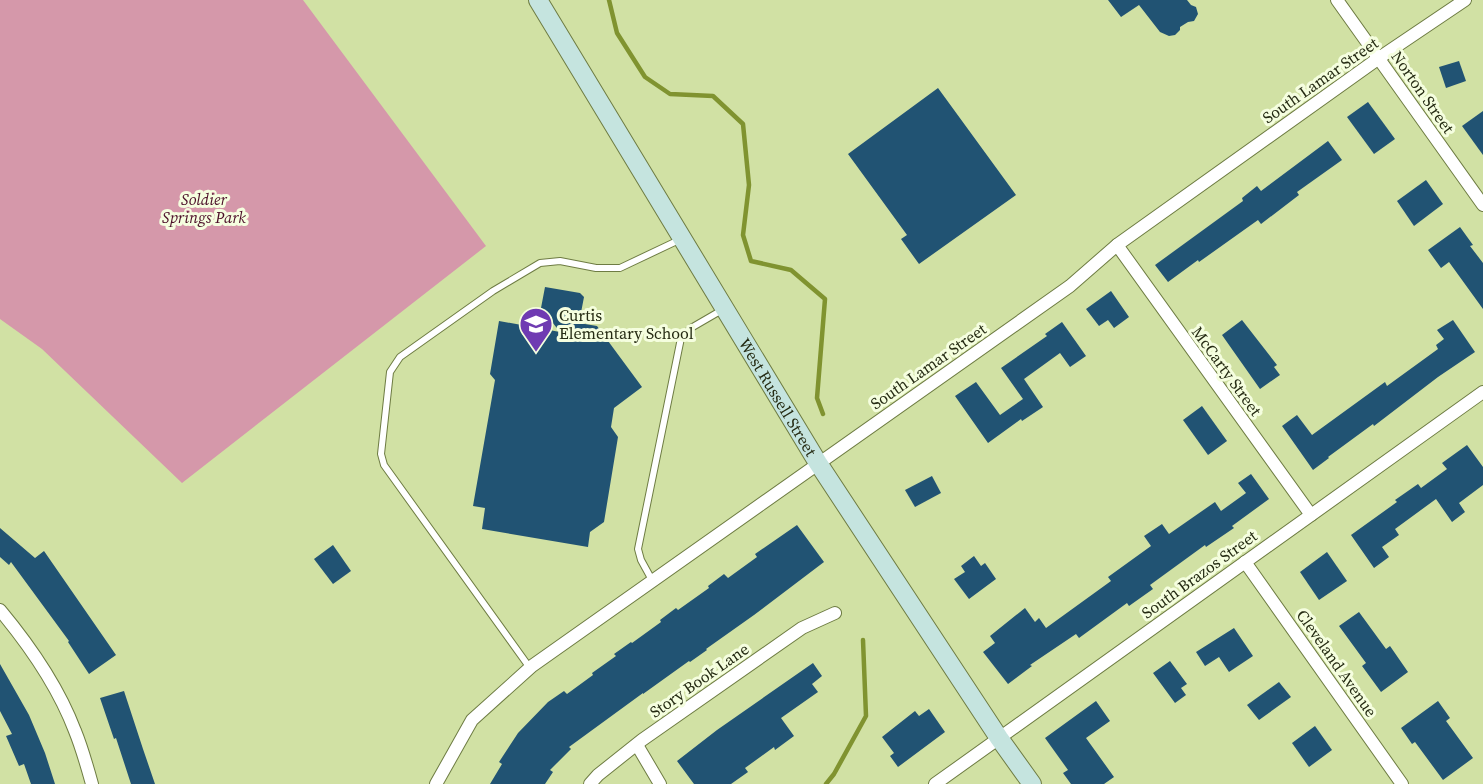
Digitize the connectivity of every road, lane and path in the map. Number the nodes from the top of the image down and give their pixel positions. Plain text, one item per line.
1 (538, 0) edge
2 (1337, 0) edge
3 (1465, 0) edge
4 (1379, 58) junction
5 (1483, 204) edge
6 (682, 239) junction
7 (1117, 245) junction
8 (725, 309) junction
9 (1483, 392) edge
10 (818, 463) junction
11 (1311, 515) junction
12 (1245, 562) junction
13 (652, 580) junction
14 (0, 610) edge
15 (835, 613) dead end
16 (530, 668) junction
17 (999, 738) junction
18 (637, 745) junction
19 (92, 784) edge
20 (436, 784) edge
21 (590, 784) edge
22 (660, 784) edge
23 (935, 784) edge
24 (1032, 784) edge
25 (1402, 784) edge

1 - 6 street, West Russell Street
2 - 4 street, Norton Street
3 - 4 street, South Lamar Street
4 - 5 street, Norton Street
4 - 7 street, South Lamar Street
6 - 8 street, West Russell Street
6 - 16 lane
7 - 10 street, South Lamar Street
7 - 11 street, McCarty Street
8 - 10 street, West Russell Street
8 - 13 lane
9 - 11 street, South Brazos Street
10 - 13 street, South Lamar Street
10 - 17 street, West Russell Street
11 - 12 street, South Brazos Street
12 - 17 street, South Brazos Street
12 - 25 street, Cleveland Avenue
13 - 16 street, South Lamar Street
14 - 19 street
15 - 18 street, Story Book Lane
16 - 20 street, South Lamar Street
17 - 23 street, South Brazos Street
17 - 24 street, West Russell Street
18 - 21 street, Story Book Lane
18 - 22 street

